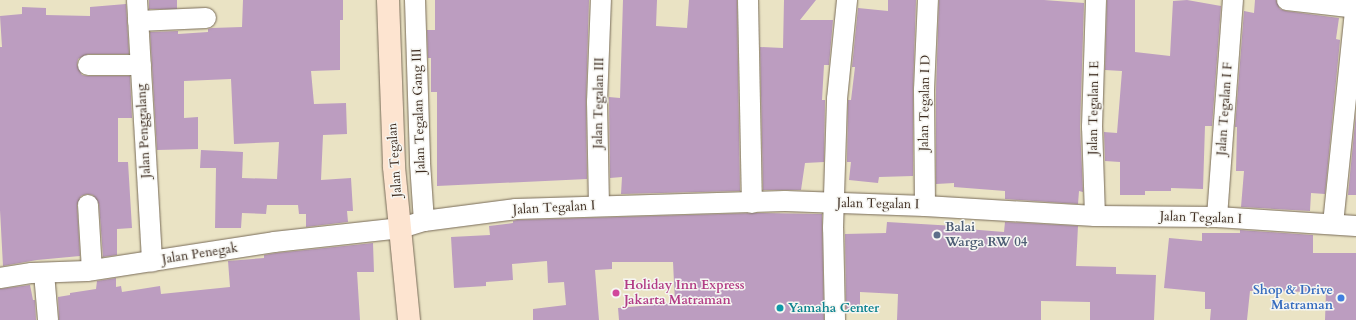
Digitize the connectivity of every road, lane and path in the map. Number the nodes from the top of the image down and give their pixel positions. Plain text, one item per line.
1 (137, 0) edge
2 (388, 0) edge
3 (415, 0) edge
4 (601, 0) edge
5 (748, 0) edge
6 (847, 0) edge
7 (928, 0) edge
8 (1096, 0) edge
9 (1233, 0) edge
10 (1288, 0) edge
11 (1356, 6) edge
12 (206, 18) dead end
13 (138, 21) junction
14 (88, 65) dead end
15 (141, 65) junction
16 (420, 163) junction
17 (394, 167) junction
18 (752, 203) junction
19 (835, 204) junction
20 (88, 205) dead end
21 (599, 206) junction
22 (925, 206) junction
23 (1095, 216) junction
24 (1217, 217) junction
25 (424, 221) junction
26 (1333, 224) junction
27 (1356, 226) edge
28 (401, 228) junction
29 (152, 262) junction
30 (92, 270) junction
31 (44, 273) junction
32 (0, 277) edge
33 (48, 320) edge
34 (409, 320) edge
35 (834, 320) edge

1 - 13 street, Jalan Penggalang
2 - 17 street, Jalan Tegalan
3 - 16 street, Jalan Tegalan Gang III
4 - 21 street, Jalan Tegalan III
5 - 18 street
6 - 19 street
7 - 22 street, Jalan Tegalan I D
8 - 23 street, Jalan Tegalan I E
9 - 24 street, Jalan Tegalan I F
10 - 11 street
11 - 26 street
12 - 13 street
13 - 15 street, Jalan Penggalang
14 - 15 street
15 - 29 street, Jalan Penggalang
16 - 17 street
16 - 25 street, Jalan Tegalan Gang III
17 - 28 street, Jalan Tegalan
18 - 19 street, Jalan Tegalan I
18 - 21 street, Jalan Tegalan I
19 - 22 street, Jalan Tegalan I
19 - 35 street
20 - 30 street
21 - 25 street, Jalan Tegalan I
22 - 23 street, Jalan Tegalan I
23 - 24 street, Jalan Tegalan I
24 - 26 street, Jalan Tegalan I
25 - 28 street, Jalan Tegalan I
26 - 27 street, Jalan Tegalan I
28 - 29 street, Jalan Penegak
28 - 34 street, Jalan Tegalan
29 - 30 street, Jalan Penegak
30 - 31 street, Jalan Penegak
31 - 32 street, Jalan Penegak
31 - 33 street

